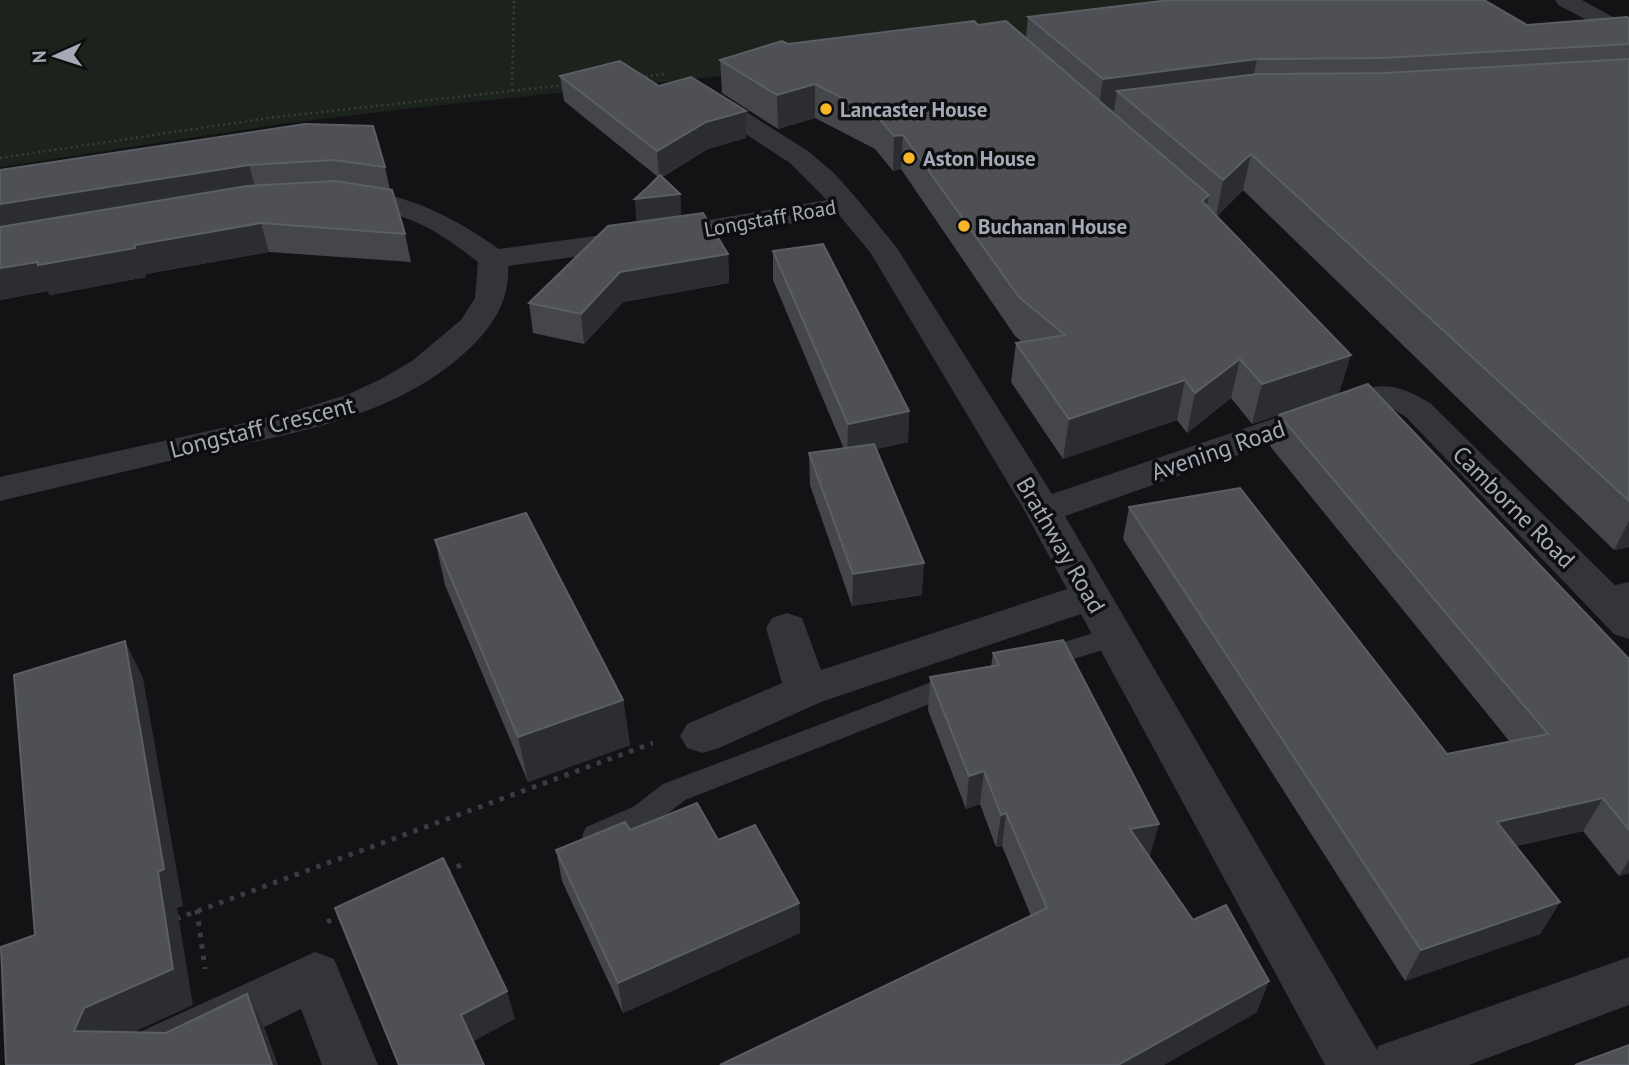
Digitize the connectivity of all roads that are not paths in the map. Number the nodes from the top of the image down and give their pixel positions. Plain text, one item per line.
1 (1566, 0) edge
2 (1629, 34) edge
3 (682, 80) edge
4 (316, 199) edge
5 (847, 205) junction
6 (493, 260) junction
7 (1395, 396) joint
8 (0, 489) edge
9 (1042, 508) junction
10 (1615, 593) edge
11 (1091, 596) junction
12 (1629, 624) edge
13 (787, 628) dead end
14 (1114, 637) junction
15 (806, 691) junction
16 (703, 736) road end
17 (584, 842) edge
18 (1629, 981) edge
19 (129, 1065) edge
20 (350, 1065) edge
21 (1355, 1065) edge
22 (1398, 1065) edge

1 - 2 street
3 - 5 street, Brathway Road
4 - 6 street
5 - 6 street, Longstaff Road
5 - 9 street, Brathway Road
6 - 8 street, Longstaff Crescent
7 - 9 street, Avening Road
7 - 10 street, Camborne Road
9 - 11 street, Brathway Road
10 - 12 street, Camborne Road
11 - 14 street, Brathway Road
11 - 15 street
13 - 15 street
14 - 17 lane
14 - 21 street, Brathway Road
15 - 16 street
18 - 22 street
19 - 20 street

